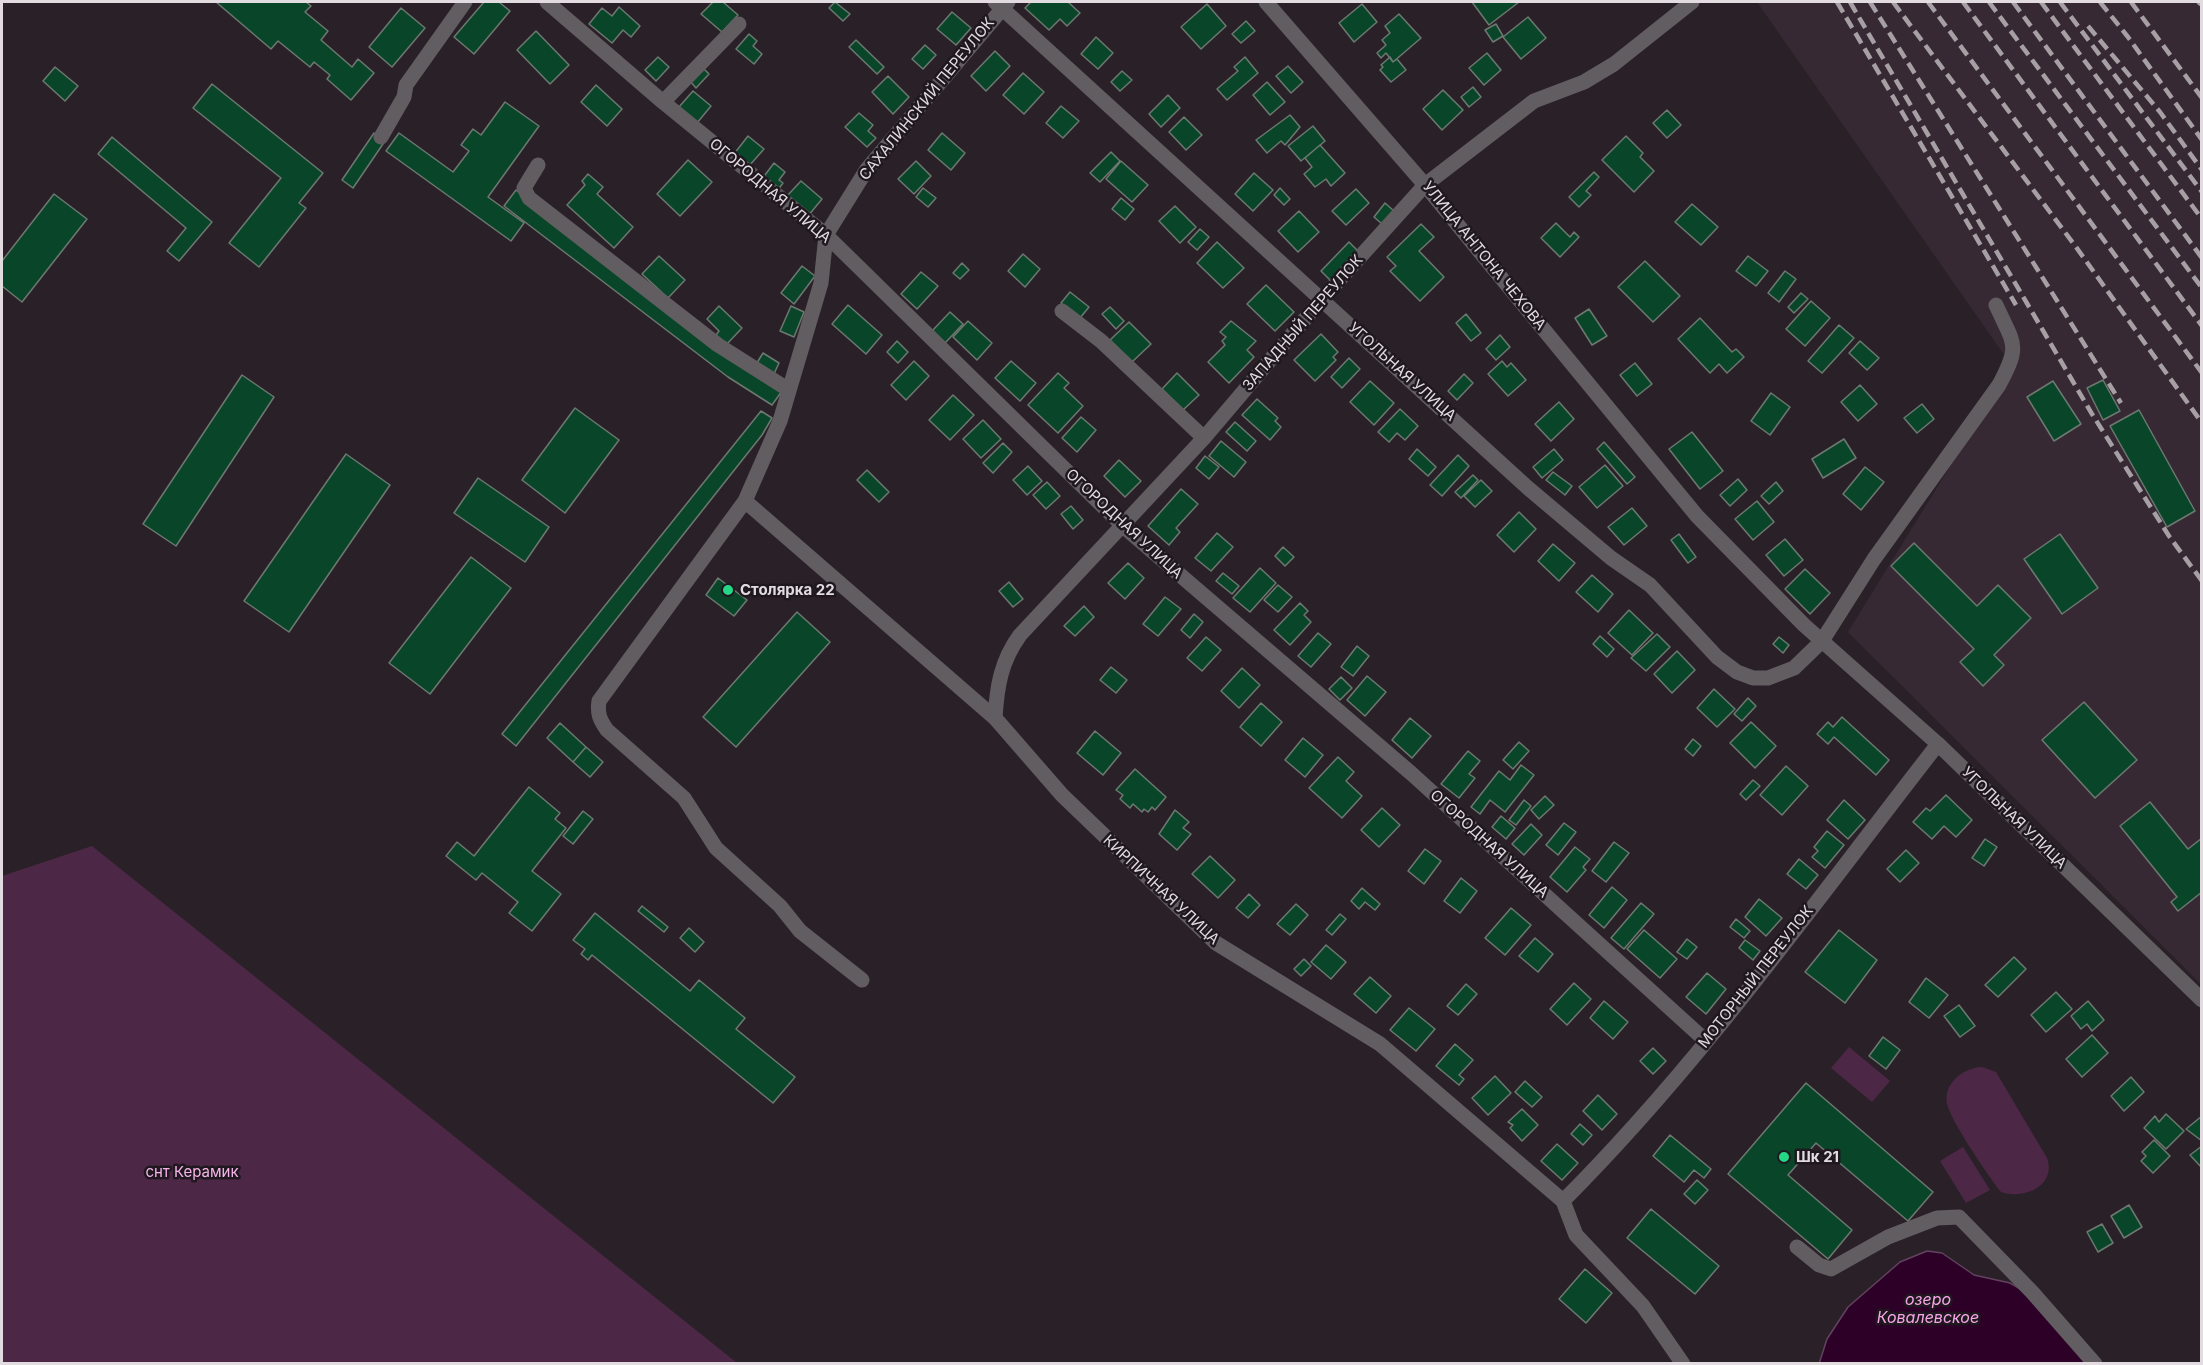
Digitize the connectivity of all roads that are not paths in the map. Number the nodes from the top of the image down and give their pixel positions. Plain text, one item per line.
1 (465, 2) edge
2 (547, 2) edge
3 (1266, 2) edge
4 (1692, 2) edge
5 (1002, 3) edge
6 (739, 24) dead end
7 (663, 102) junction
8 (381, 137) dead end
9 (538, 165) dead end
10 (1425, 185) junction
11 (825, 236) junction
12 (1322, 299) junction
13 (1996, 305) dead end
14 (1062, 311) dead end
15 (789, 390) junction
16 (1203, 438) junction
17 (745, 501) junction
18 (1696, 516) joint
19 (1123, 526) junction
20 (1822, 641) junction
21 (995, 718) junction
22 (1938, 744) junction
23 (862, 980) dead end
24 (2202, 1000) edge
25 (1706, 1041) junction
26 (1563, 1201) junction
27 (1797, 1247) dead end
28 (1683, 1364) edge
29 (2095, 1364) edge

1 - 8 street
2 - 7 street, ОГОРОДНАЯ УЛИЦА
3 - 10 street, УЛИЦА АНТОНА ЧЕХОВА
4 - 10 street, ЗАПАДНЫЙ ПЕРЕУЛОК
5 - 11 street, САХАЛИНСКИЙ ПЕРЕУЛОК
5 - 12 street, УГОЛЬНАЯ УЛИЦА
6 - 7 street
7 - 11 street, ОГОРОДНАЯ УЛИЦА
9 - 15 street
10 - 12 street, ЗАПАДНЫЙ ПЕРЕУЛОК
10 - 18 street, УЛИЦА АНТОНА ЧЕХОВА
11 - 15 street, САХАЛИНСКИЙ ПЕРЕУЛОК
11 - 19 street, ОГОРОДНАЯ УЛИЦА
12 - 16 street, ЗАПАДНЫЙ ПЕРЕУЛОК
12 - 20 street, УГОЛЬНАЯ УЛИЦА
13 - 20 street
14 - 16 street
15 - 17 street, САХАЛИНСКИЙ ПЕРЕУЛОК
16 - 19 street, ЗАПАДНЫЙ ПЕРЕУЛОК
17 - 21 street, КИРПИЧНАЯ УЛИЦА
17 - 23 street, САХАЛИНСКИЙ ПЕРЕУЛОК
18 - 20 street, УГОЛЬНАЯ УЛИЦА
19 - 21 street, ЗАПАДНЫЙ ПЕРЕУЛОК
19 - 25 street, ОГОРОДНАЯ УЛИЦА
20 - 22 street, УГОЛЬНАЯ УЛИЦА
21 - 26 street, КИРПИЧНАЯ УЛИЦА
22 - 24 street, УГОЛЬНАЯ УЛИЦА
22 - 25 street, МОТОРНЫЙ ПЕРЕУЛОК
25 - 26 street, МОТОРНЫЙ ПЕРЕУЛОК
26 - 28 street, КИРПИЧНАЯ УЛИЦА
27 - 29 street

